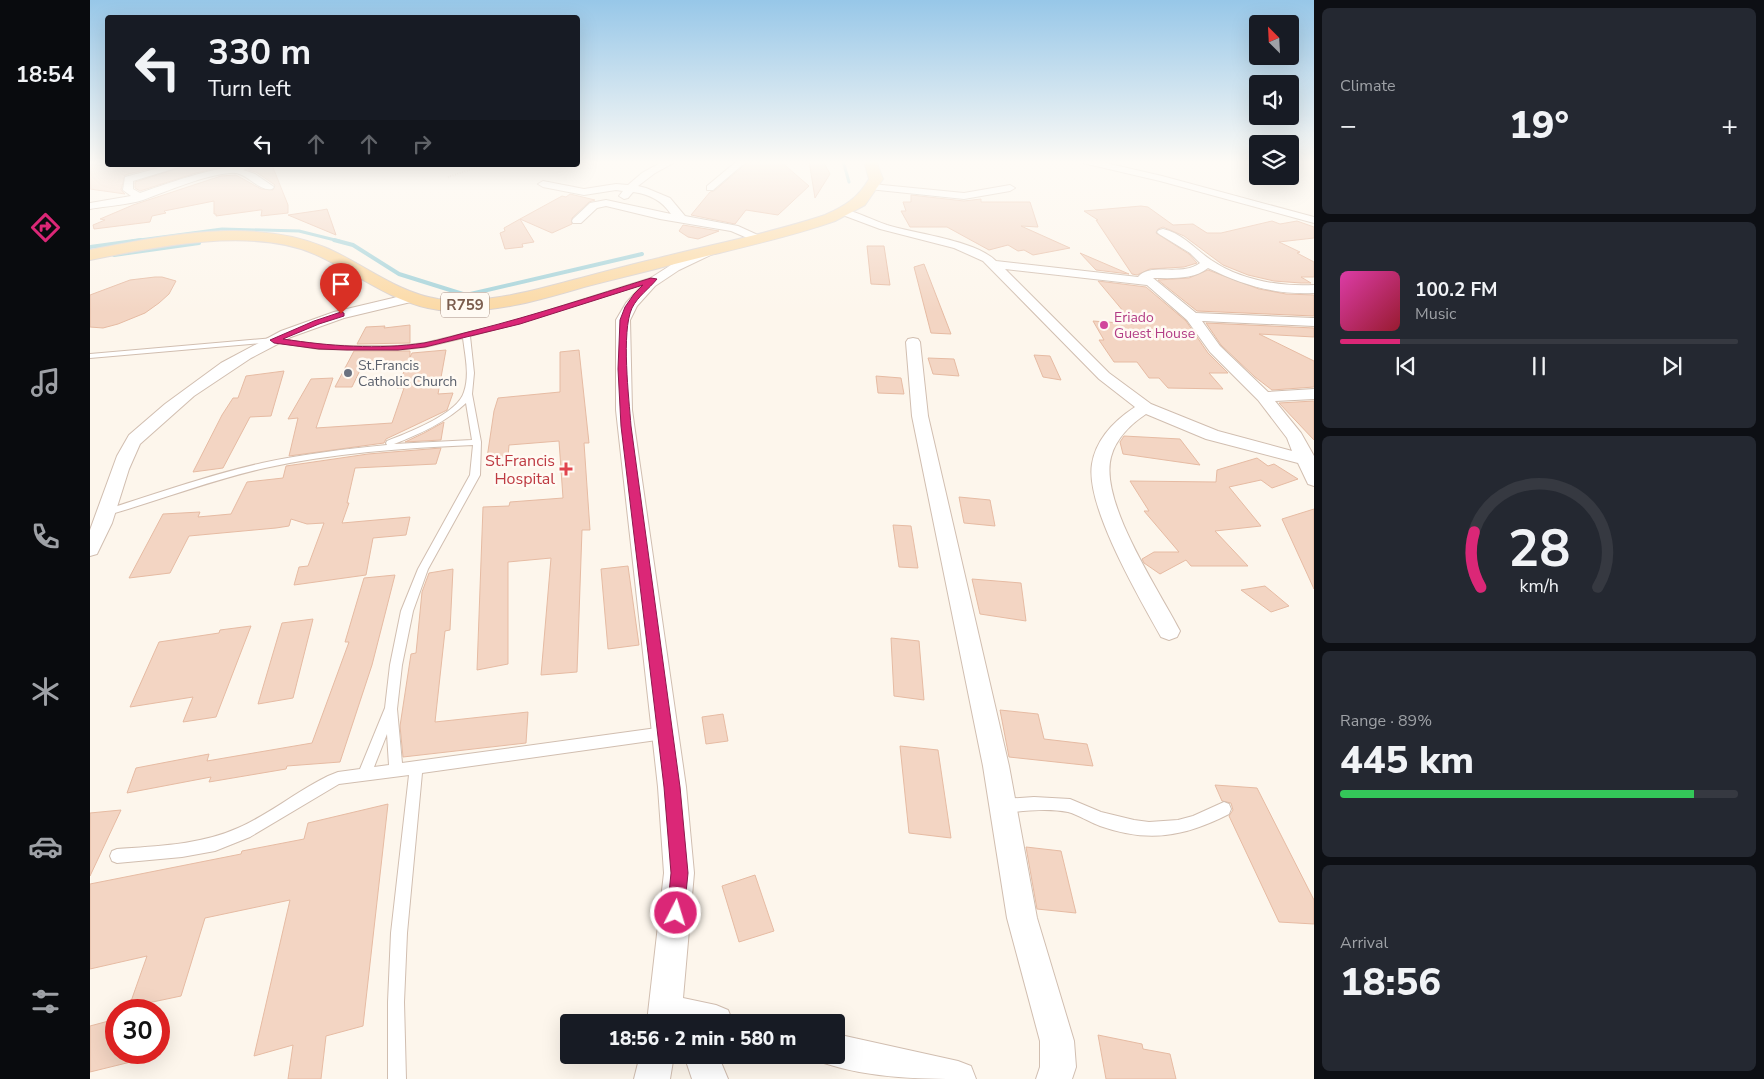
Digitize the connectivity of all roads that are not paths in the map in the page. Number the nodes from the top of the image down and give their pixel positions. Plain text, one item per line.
1 (587, 211) edge
2 (641, 211) edge
3 (675, 211) edge
4 (1281, 211) edge
5 (844, 212) joint
6 (682, 219) junction
7 (577, 220) dead end
8 (1314, 220) edge
9 (1163, 232) dead end
10 (756, 238) junction
11 (717, 248) junction
12 (90, 255) edge
13 (1207, 263) junction
14 (995, 264) junction
15 (654, 279) junction
16 (1149, 282) junction
17 (1314, 289) edge
18 (410, 298) junction
19 (1192, 317) junction
20 (1314, 322) edge
21 (466, 336) junction
22 (274, 340) junction
23 (913, 342) dead end
24 (90, 356) edge
25 (100, 356) junction
26 (90, 361) edge
27 (468, 394) junction
28 (1314, 394) edge
29 (1264, 397) junction
30 (1145, 406) junction
31 (477, 442) junction
32 (381, 447) junction
33 (1309, 461) edge
34 (1314, 480) edge
35 (108, 512) junction
36 (90, 549) edge
37 (1169, 631) dead end
38 (390, 709) junction
39 (664, 733) junction
40 (416, 768) junction
41 (396, 770) junction
42 (365, 773) junction
43 (1002, 806) junction
44 (1224, 809) dead end
45 (117, 856) dead end
46 (684, 1014) edge
47 (845, 1052) edge
48 (655, 1064) edge
49 (704, 1064) edge
50 (397, 1079) edge
51 (652, 1079) edge
52 (710, 1079) edge
53 (958, 1079) edge
54 (1054, 1079) edge

1 - 7 street
2 - 6 street
3 - 6 street
4 - 8 street
5 - 10 main road, R759
5 - 14 street
6 - 10 street
9 - 13 street
10 - 11 main road, R759
11 - 15 street
11 - 18 main road, R759
12 - 18 main road, R759
13 - 16 street
13 - 17 street
14 - 16 street
14 - 30 street
15 - 21 lane
15 - 39 street
16 - 19 street
18 - 22 street
19 - 20 street
19 - 29 street
21 - 22 lane
21 - 27 lane
22 - 25 lane
22 - 35 street
23 - 43 street
24 - 25 lane
25 - 26 lane
27 - 31 lane
27 - 32 lane
28 - 29 street
29 - 33 street
30 - 33 street
30 - 37 street
31 - 32 lane
31 - 38 lane
32 - 35 lane
33 - 34 street
35 - 36 street
38 - 41 lane
38 - 42 lane
39 - 40 lane
39 - 46 street
40 - 41 lane
40 - 50 lane
41 - 42 lane
42 - 45 lane
43 - 44 lane
43 - 54 street
47 - 53 street
48 - 51 street
49 - 52 street

